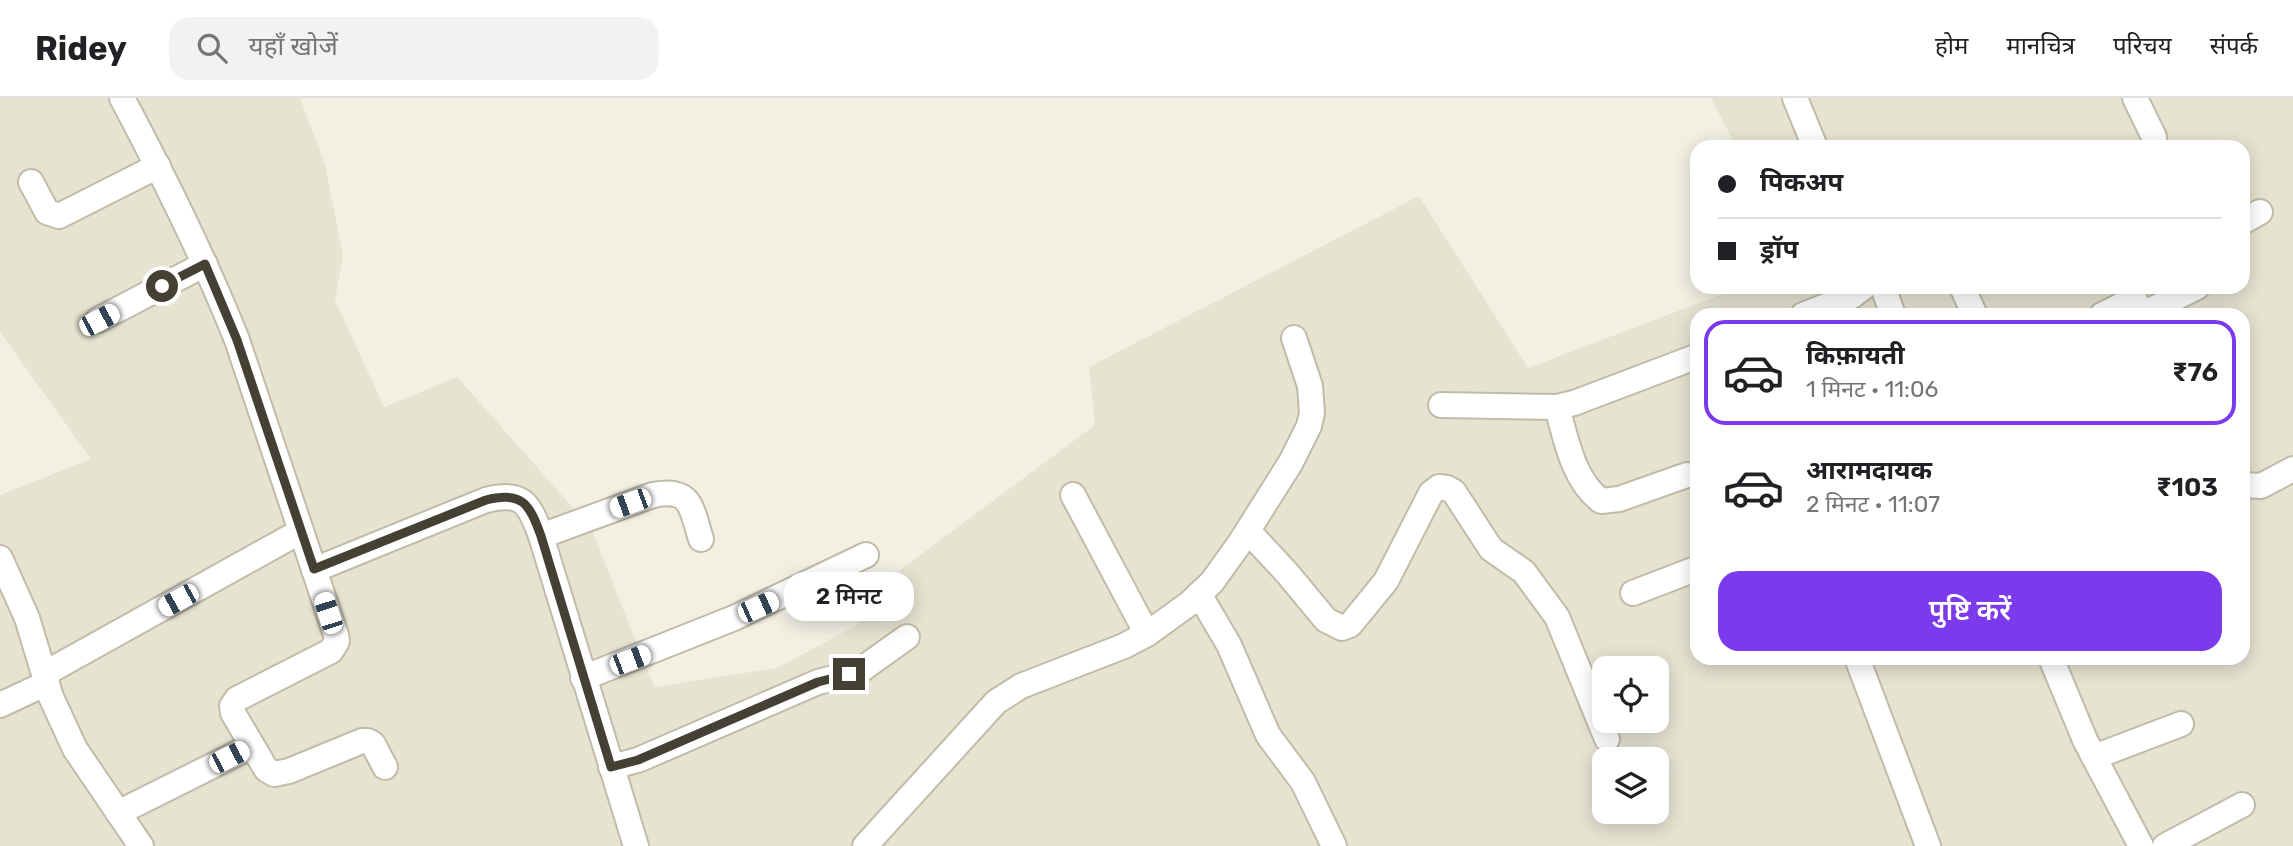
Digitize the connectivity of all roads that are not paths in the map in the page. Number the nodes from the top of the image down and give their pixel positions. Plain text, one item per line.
1 (122, 98) edge
2 (1795, 98) edge
3 (2135, 98) edge
4 (1812, 140) edge
5 (2154, 140) edge
6 (158, 166) junction
7 (31, 182) dead end
8 (205, 264) junction
9 (1855, 294) edge
10 (2172, 294) edge
11 (2137, 304) edge
12 (1821, 308) edge
13 (99, 320) dead end
14 (1294, 338) dead end
15 (1690, 359) edge
16 (1441, 405) dead end
17 (1557, 407) junction
18 (2293, 469) edge
19 (1686, 475) dead end
20 (2250, 486) edge
21 (1073, 495) dead end
22 (301, 531) junction
23 (1248, 531) junction
24 (541, 536) junction
25 (701, 539) dead end
26 (866, 555) dead end
27 (0, 558) edge
28 (314, 569) junction
29 (1690, 571) edge
30 (1633, 593) dead end
31 (1199, 594) junction
32 (1147, 634) junction
33 (907, 637) dead end
34 (1860, 665) edge
35 (2054, 665) edge
36 (46, 678) junction
37 (583, 678) junction
38 (0, 705) edge
39 (2180, 724) dead end
40 (1607, 739) dead end
41 (251, 746) junction
42 (2094, 757) junction
43 (385, 767) dead end
44 (611, 767) junction
45 (2242, 805) dead end
46 (118, 813) junction
47 (141, 846) edge
48 (636, 846) edge
49 (865, 846) edge
50 (1334, 846) edge
51 (1928, 846) edge
52 (2141, 846) edge
53 (2165, 846) edge

1 - 6 street
2 - 4 street
3 - 5 street
6 - 7 street
6 - 8 street
8 - 13 street
8 - 22 street
9 - 12 street
10 - 11 street
14 - 23 street
15 - 17 street
16 - 17 street
17 - 19 street
18 - 20 street
21 - 32 street
22 - 28 street
22 - 36 street
23 - 31 street
23 - 40 street
24 - 25 street
24 - 28 street
24 - 37 street
26 - 37 street
27 - 36 street
28 - 41 street
29 - 30 street
31 - 32 street
31 - 50 street
32 - 49 street
33 - 44 street
34 - 51 street
35 - 42 street
36 - 38 street
36 - 46 street
37 - 44 street
39 - 42 street
41 - 43 street
41 - 46 street
42 - 52 street
44 - 48 street
45 - 53 street
46 - 47 street

